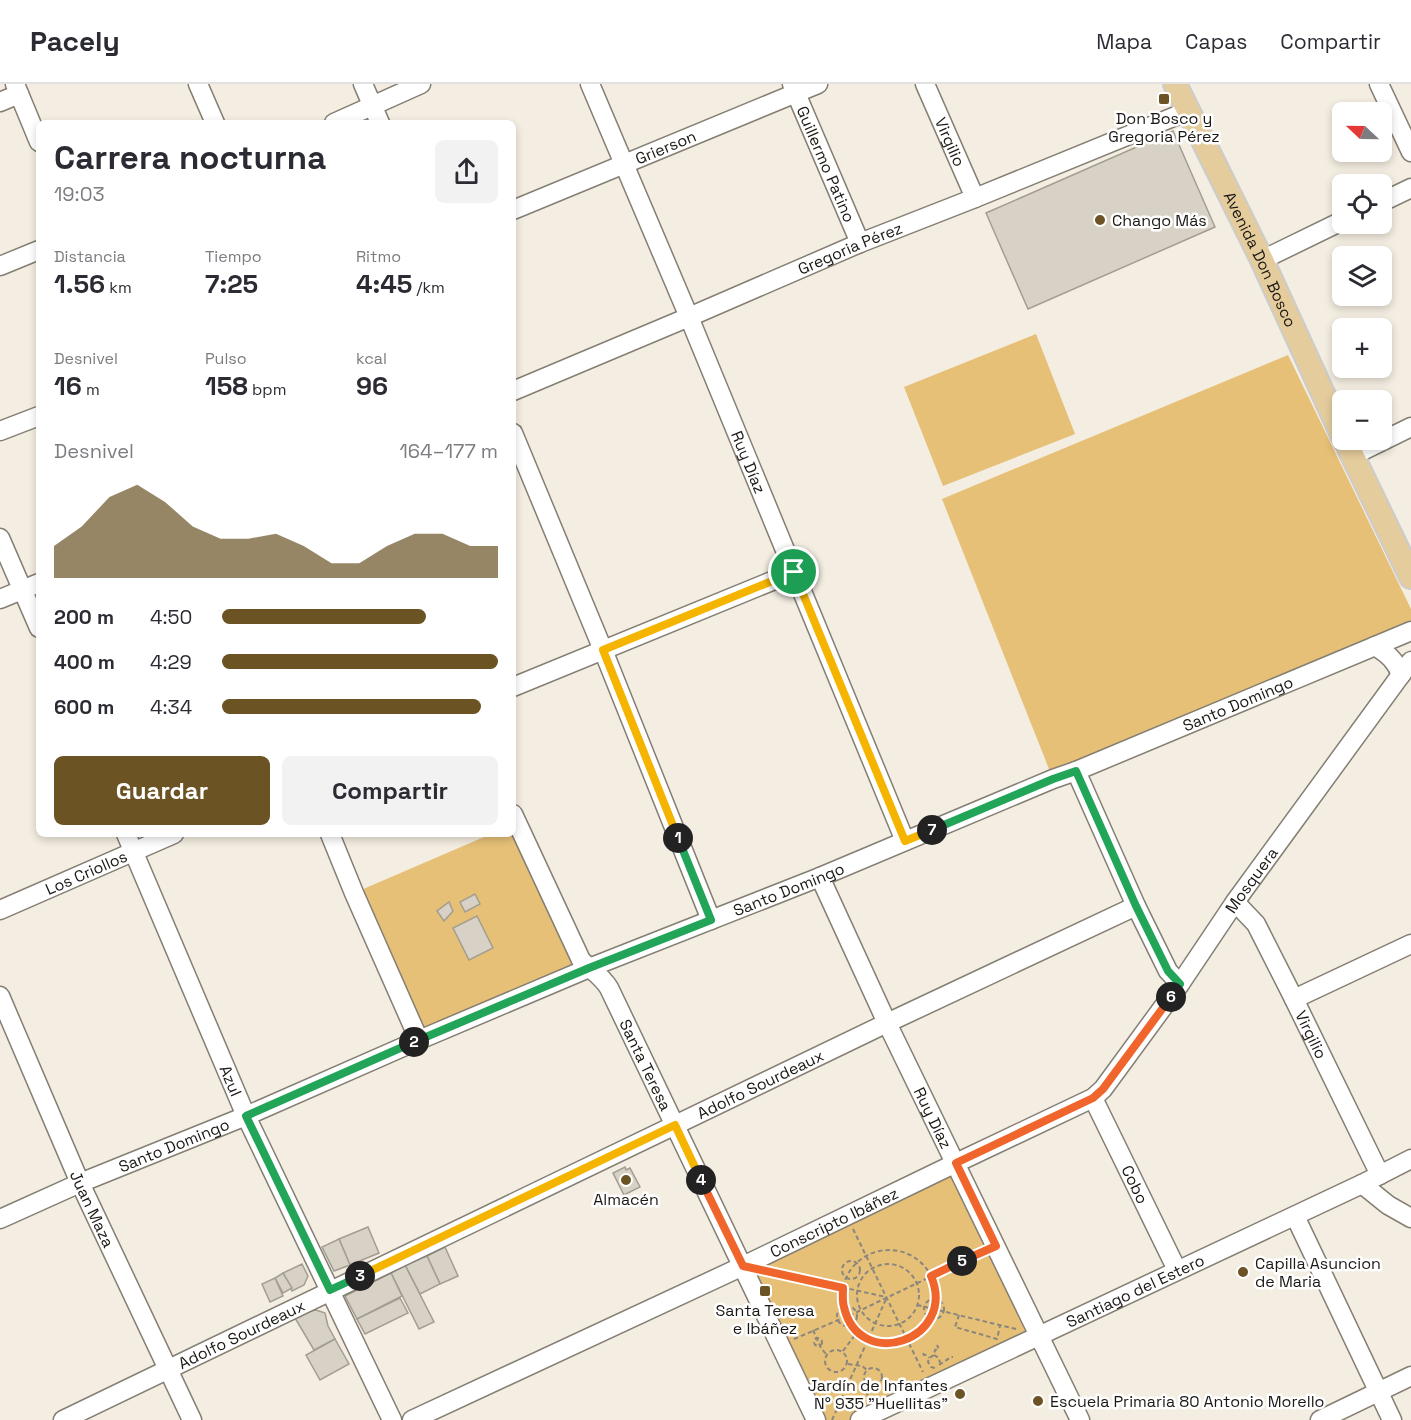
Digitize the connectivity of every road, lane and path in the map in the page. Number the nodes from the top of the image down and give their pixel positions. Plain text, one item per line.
1 (198, 84) edge
2 (363, 84) edge
3 (421, 84) edge
4 (590, 84) edge
5 (818, 84) edge
6 (925, 84) edge
7 (1175, 84) edge
8 (1379, 84) edge
9 (794, 88) edge
10 (17, 89) edge
11 (0, 102) edge
12 (372, 106) junction
13 (1188, 111) junction
14 (213, 120) edge
15 (341, 120) edge
16 (379, 120) edge
17 (36, 135) edge
18 (1411, 152) edge
19 (624, 164) junction
20 (1411, 188) edge
21 (1392, 197) edge
22 (975, 198) junction
23 (516, 209) edge
24 (1332, 226) edge
25 (860, 243) junction
26 (36, 251) edge
27 (1262, 260) junction
28 (0, 266) edge
29 (689, 317) junction
30 (516, 390) edge
31 (1332, 413) edge
32 (36, 417) edge
33 (1411, 427) edge
34 (0, 431) edge
35 (1392, 433) edge
36 (516, 440) edge
37 (1349, 450) edge
38 (0, 538) edge
39 (794, 572) junction
40 (1411, 577) edge
41 (31, 586) edge
42 (0, 599) edge
43 (36, 612) edge
44 (1411, 631) edge
45 (1375, 645) junction
46 (603, 650) junction
47 (1406, 668) edge
48 (516, 686) edge
49 (1076, 771) junction
50 (516, 820) edge
51 (127, 837) edge
52 (167, 837) edge
53 (331, 837) edge
54 (905, 841) junction
55 (133, 852) junction
56 (820, 878) junction
57 (1235, 902) junction
58 (1136, 906) junction
59 (0, 910) edge
60 (711, 920) junction
61 (1411, 944) edge
62 (589, 968) junction
63 (1180, 984) junction
64 (0, 996) edge
65 (1294, 999) junction
66 (887, 1023) junction
67 (419, 1040) junction
68 (1093, 1098) junction
69 (246, 1116) junction
70 (675, 1125) junction
71 (1411, 1159) edge
72 (956, 1163) junction
73 (1380, 1175) junction
74 (80, 1183) junction
75 (1362, 1184) junction
76 (846, 1216) junction
77 (1295, 1216) junction
78 (1411, 1218) edge
79 (0, 1219) edge
80 (996, 1246) junction
81 (866, 1256) junction
82 (857, 1263) junction
83 (743, 1266) junction
84 (873, 1268) junction
85 (1177, 1270) junction
86 (931, 1276) junction
87 (847, 1277) junction
88 (916, 1283) junction
89 (843, 1288) junction
90 (330, 1290) junction
91 (857, 1292) junction
92 (886, 1297) junction
93 (935, 1299) junction
94 (917, 1305) junction
95 (843, 1306) junction
96 (924, 1307) junction
97 (934, 1309) junction
98 (861, 1310) junction
99 (944, 1311) junction
100 (857, 1312) junction
101 (959, 1315) junction
102 (846, 1316) junction
103 (930, 1318) junction
104 (838, 1320) junction
105 (875, 1323) junction
106 (900, 1324) junction
107 (852, 1325) junction
108 (1001, 1325) junction
109 (813, 1330) junction
110 (1020, 1330) dead end
111 (858, 1331) junction
112 (1040, 1336) junction
113 (868, 1338) junction
114 (907, 1340) junction
115 (780, 1345) junction
116 (935, 1350) dead end
117 (843, 1352) junction
118 (826, 1354) junction
119 (934, 1355) junction
120 (953, 1357) dead end
121 (847, 1363) junction
122 (940, 1363) junction
123 (856, 1365) junction
124 (168, 1368) junction
125 (867, 1370) junction
126 (1411, 1377) edge
127 (868, 1384) junction
128 (931, 1387) junction
129 (1379, 1392) junction
130 (871, 1401) dead end
131 (63, 1420) edge
132 (192, 1420) edge
133 (392, 1420) edge
134 (412, 1420) edge
135 (816, 1420) edge
136 (832, 1420) edge
137 (860, 1420) edge
138 (1080, 1420) edge
139 (1320, 1420) edge
140 (1392, 1420) edge

1 - 14 street
2 - 12 street
3 - 12 street
4 - 19 street, Ruy Díaz
5 - 9 street, Grierson
6 - 22 street, Virgilio
7 - 13 main road, Avenida Don Bosco
8 - 18 street
9 - 19 street, Grierson
9 - 25 street, Guillermo Patino
10 - 11 street
10 - 17 street
12 - 15 street
12 - 16 street
13 - 22 street, Gregoria Pérez
13 - 27 main road, Avenida Don Bosco
19 - 23 street, Grierson
19 - 29 street, Ruy Díaz
20 - 21 street
22 - 25 street, Gregoria Pérez
24 - 27 street
25 - 29 street, Gregoria Pérez
26 - 28 street
27 - 31 main road, Avenida Don Bosco
29 - 30 street, Gregoria Pérez
29 - 39 street, Ruy Díaz
32 - 34 street
33 - 35 street
36 - 46 street
37 - 40 main road
38 - 41 street
39 - 46 street
39 - 54 street, Ruy Díaz
41 - 42 street
41 - 43 street
44 - 45 street, Santo Domingo
45 - 47 street
45 - 49 street, Santo Domingo
46 - 48 street
46 - 60 street
47 - 57 street, Mosquera
49 - 54 street, Santo Domingo
49 - 58 street
50 - 62 street, Santa Teresa
51 - 55 street, Azul
52 - 55 street, Los Criollos
53 - 67 street
54 - 56 street, Santo Domingo
55 - 59 street, Los Criollos
55 - 69 street, Azul
56 - 60 street, Santo Domingo
56 - 66 street, Ruy Díaz
57 - 63 street, Mosquera
57 - 65 street, Virgilio
58 - 63 street
58 - 66 street, Adolfo Sourdeaux
60 - 62 street, Santo Domingo
61 - 65 street
62 - 67 street, Santo Domingo
62 - 70 street, Santa Teresa
63 - 68 street, Mosquera
64 - 74 street, Juan Maza
65 - 73 street, Virgilio
66 - 70 street, Adolfo Sourdeaux
66 - 72 street, Ruy Díaz
67 - 69 street, Santo Domingo
68 - 72 street, Conscripto Ibáñez
68 - 85 street, Cobo
69 - 74 street, Santo Domingo
69 - 90 street, Azul
70 - 83 street, Santa Teresa
70 - 90 street, Adolfo Sourdeaux
71 - 73 street, Santiago del Estero
72 - 76 street, Conscripto Ibáñez
72 - 80 street, Ruy Díaz
73 - 75 street, Santiago del Estero
74 - 79 street, Santo Domingo
74 - 124 street, Juan Maza
75 - 77 street, Santiago del Estero
75 - 78 street
76 - 81 path
76 - 83 street, Conscripto Ibáñez
77 - 85 street, Santiago del Estero
77 - 129 street
80 - 86 path
80 - 112 street, Ruy Díaz
81 - 82 path
81 - 84 path
81 - 86 path
82 - 87 path
82 - 87 path
82 - 87 path
83 - 89 path
83 - 115 street, Santa Teresa
83 - 134 street, Conscripto Ibáñez
84 - 88 path
84 - 91 path
84 - 92 path
85 - 112 street, Santiago del Estero
86 - 88 path
86 - 93 path
87 - 89 path
88 - 92 path
88 - 94 path
89 - 91 path
89 - 95 path
90 - 124 street, Adolfo Sourdeaux
90 - 133 street, Azul
91 - 92 path
91 - 98 path
92 - 98 path
92 - 105 path
92 - 106 path
93 - 96 path
93 - 97 path
93 - 99 path
94 - 96 path
94 - 106 path
95 - 100 path
95 - 102 path
95 - 104 path
96 - 97 path
96 - 103 path
97 - 99 path
97 - 103 path
98 - 100 path
98 - 105 path
99 - 101 path
99 - 103 path
100 - 102 path
100 - 107 path
101 - 108 path
101 - 108 path
102 - 104 path
102 - 107 path
103 - 114 path
104 - 107 path
104 - 109 path
105 - 106 path
105 - 113 path
106 - 114 path
107 - 111 path
108 - 110 path
109 - 115 path
109 - 118 path
111 - 113 path
111 - 117 path
112 - 128 street, Santiago del Estero
112 - 138 street, Ruy Díaz
113 - 114 path
113 - 123 path
114 - 128 path
115 - 135 street, Santa Teresa
116 - 119 path
117 - 118 path
117 - 121 path
118 - 121 path
119 - 122 path
119 - 122 path
120 - 122 path
121 - 123 path
123 - 125 path
123 - 136 path
124 - 131 street, Adolfo Sourdeaux
124 - 132 street, Juan Maza
125 - 127 path
125 - 127 path
126 - 129 street
127 - 130 path
128 - 137 street, Santiago del Estero
129 - 139 street
129 - 140 street

